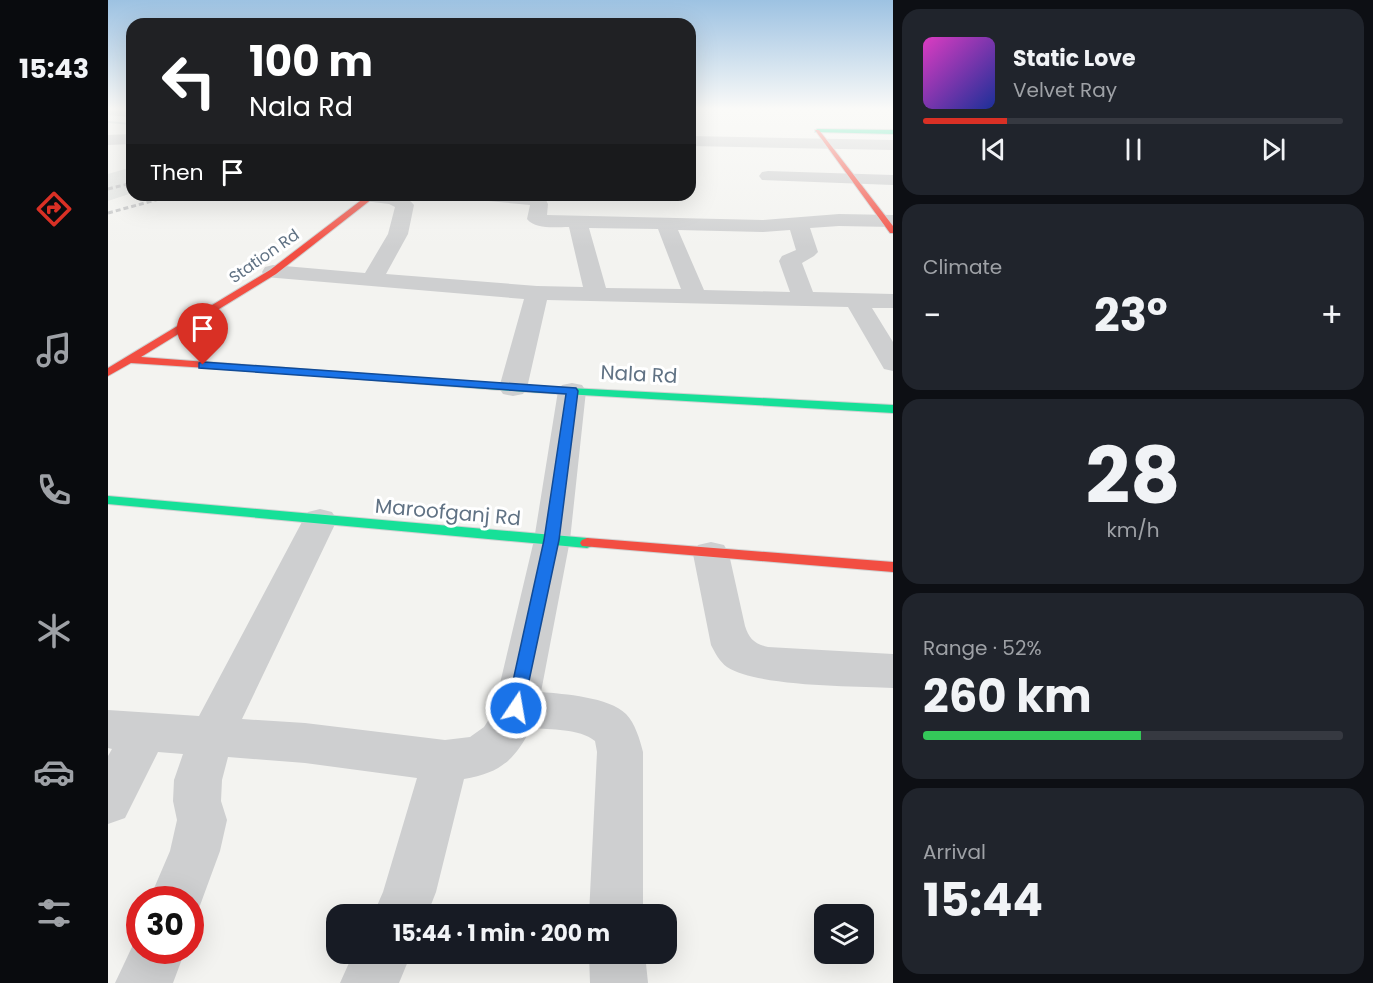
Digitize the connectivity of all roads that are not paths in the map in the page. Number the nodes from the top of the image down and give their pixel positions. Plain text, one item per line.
1 (835, 155) edge
2 (768, 176) dead end
3 (853, 179) junction
4 (893, 180) edge
5 (365, 201) edge
6 (397, 201) edge
7 (538, 201) edge
8 (578, 222) junction
9 (798, 223) junction
10 (666, 224) junction
11 (890, 224) edge
12 (273, 272) junction
13 (371, 280) junction
14 (537, 293) junction
15 (596, 295) junction
16 (695, 296) junction
17 (804, 299) junction
18 (856, 301) junction
19 (893, 301) edge
20 (131, 360) junction
21 (893, 363) edge
22 (108, 373) edge
23 (513, 388) junction
24 (572, 391) junction
25 (893, 409) edge
26 (108, 500) edge
27 (320, 520) junction
28 (552, 540) junction
29 (711, 554) junction
30 (893, 567) edge
31 (893, 671) edge
32 (516, 708) junction
33 (126, 731) edge
34 (212, 735) junction
35 (445, 761) junction
36 (108, 802) edge
37 (181, 886) edge
38 (404, 904) edge
39 (616, 904) edge
40 (152, 964) edge
41 (378, 964) edge
42 (618, 964) edge
43 (144, 983) edge
44 (369, 983) edge
45 (619, 983) edge

1 - 3 main road
2 - 3 street
3 - 4 street
3 - 11 main road
5 - 12 main road, Station Rd
6 - 13 street
7 - 8 street
8 - 10 street
8 - 15 street
9 - 10 street
9 - 11 street
9 - 17 street
10 - 16 street
12 - 13 street
12 - 20 main road, Station Rd
13 - 14 street
14 - 15 street
14 - 23 street
15 - 16 street
16 - 17 street
17 - 18 street
18 - 19 street
18 - 21 street
20 - 22 main road, Station Rd
20 - 23 main road, Nala Rd
23 - 24 main road, Nala Rd
24 - 25 main road, Nala Rd
24 - 28 street
26 - 27 main road, Maroofganj Rd
27 - 28 main road, Maroofganj Rd
27 - 34 street
28 - 29 main road, Maroofganj Rd
28 - 32 street
29 - 30 main road, Maroofganj Rd
29 - 31 street
32 - 35 street
32 - 39 street
33 - 34 street
33 - 36 street
34 - 35 street
34 - 37 street
35 - 38 street
40 - 43 street
41 - 44 street
42 - 45 street

